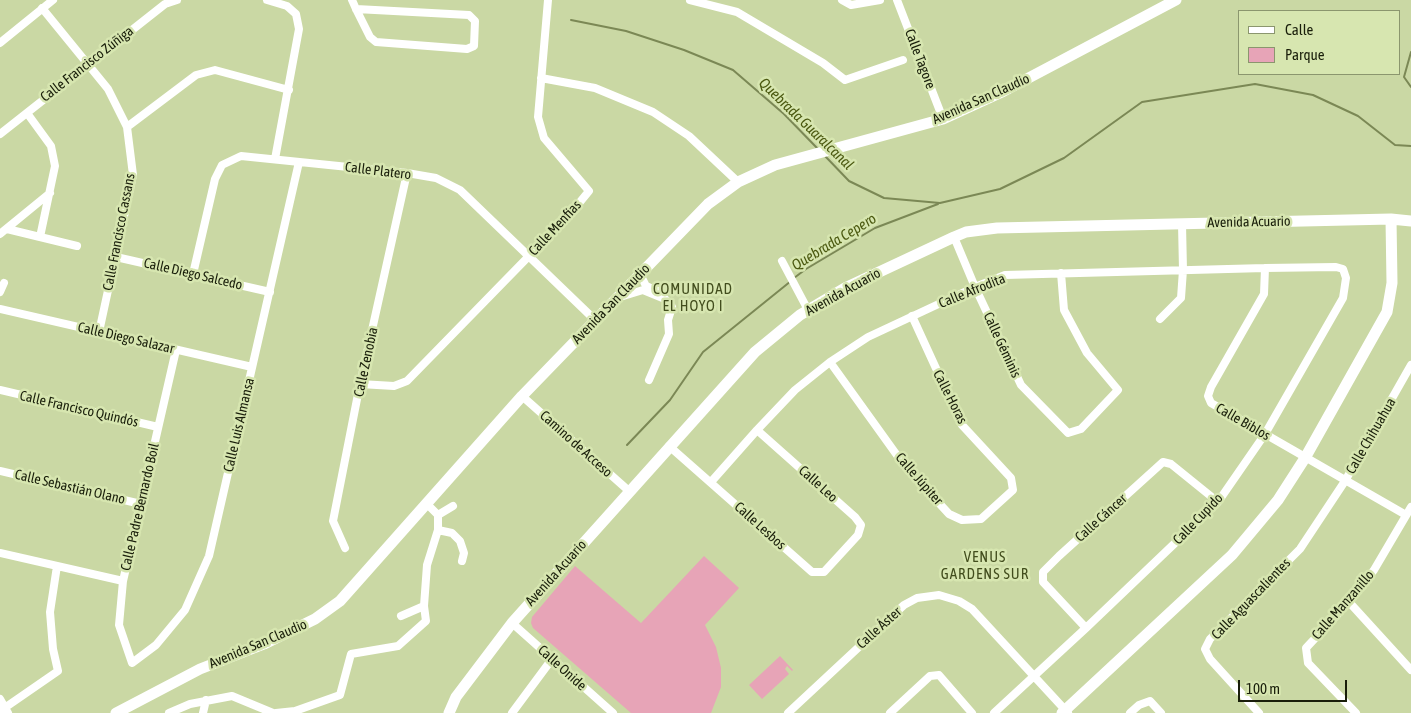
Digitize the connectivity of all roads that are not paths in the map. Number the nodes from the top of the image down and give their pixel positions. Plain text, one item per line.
1 (53, 0) edge
2 (177, 0) edge
3 (267, 0) edge
4 (352, 0) edge
5 (548, 0) edge
6 (692, 0) edge
7 (842, 0) edge
8 (880, 0) edge
9 (897, 0) edge
10 (1176, 0) edge
11 (42, 8) junction
12 (356, 9) junction
13 (0, 43) edge
14 (903, 60) dead end
15 (88, 63) junction
16 (541, 78) junction
17 (289, 90) junction
18 (26, 113) junction
19 (943, 118) junction
20 (127, 127) junction
21 (0, 134) edge
22 (275, 159) junction
23 (299, 162) junction
24 (407, 174) junction
25 (738, 182) junction
26 (50, 193) junction
27 (1391, 219) junction
28 (1411, 221) edge
29 (1182, 224) junction
30 (7, 229) junction
31 (0, 234) edge
32 (954, 236) junction
33 (40, 237) junction
34 (77, 246) dead end
35 (529, 256) junction
36 (116, 257) junction
37 (782, 261) dead end
38 (1327, 267) joint
39 (1266, 268) junction
40 (1183, 270) junction
41 (1061, 273) junction
42 (193, 274) junction
43 (640, 274) junction
44 (4, 284) dead end
45 (669, 287) dead end
46 (975, 287) junction
47 (0, 292) edge
48 (270, 292) junction
49 (618, 297) junction
50 (0, 309) edge
51 (808, 310) junction
52 (912, 316) junction
53 (1160, 319) dead end
54 (595, 320) junction
55 (99, 332) junction
56 (176, 350) junction
57 (830, 362) junction
58 (1411, 366) edge
59 (252, 367) junction
60 (649, 380) dead end
61 (360, 384) junction
62 (0, 390) edge
63 (522, 396) junction
64 (158, 427) junction
65 (757, 430) junction
66 (1265, 434) junction
67 (669, 446) junction
68 (1305, 458) junction
69 (1003, 469) joint
70 (0, 471) edge
71 (1345, 481) junction
72 (711, 482) junction
73 (629, 491) junction
74 (1218, 502) junction
75 (141, 504) junction
76 (426, 504) junction
77 (453, 506) dead end
78 (1411, 507) edge
79 (438, 515) junction
80 (1406, 515) junction
81 (438, 530) junction
82 (850, 543) joint
83 (345, 548) dead end
84 (0, 553) edge
85 (462, 560) dead end
86 (57, 566) junction
87 (124, 581) junction
88 (1349, 602) junction
89 (424, 606) junction
90 (402, 616) dead end
91 (512, 623) junction
92 (1086, 628) junction
93 (552, 659) junction
94 (132, 663) joint
95 (1411, 670) edge
96 (1033, 676) junction
97 (0, 698) edge
98 (206, 700) junction
99 (4, 711) edge
100 (1065, 712) edge
101 (116, 713) edge
102 (169, 713) edge
103 (203, 713) edge
104 (275, 713) edge
105 (449, 713) edge
106 (512, 713) edge
107 (613, 713) edge
108 (788, 713) edge
109 (890, 713) edge
110 (972, 713) edge
111 (994, 713) edge
112 (1130, 713) edge
113 (1161, 713) edge
114 (1259, 713) edge
115 (1356, 713) edge

1 - 11 street
2 - 15 street, Calle Francisco Zúñiga
3 - 17 street
4 - 12 street
5 - 16 street, Calle Menfias
6 - 14 street
7 - 8 street
9 - 19 street, Calle Tagore
10 - 19 street, Avenida San Claudio
11 - 13 street
11 - 15 street, Calle Francisco Cassans
12 - 12 street
15 - 18 street, Calle Francisco Zúñiga
15 - 20 street, Calle Francisco Cassans
16 - 25 street
16 - 35 street, Calle Menfias
17 - 20 street
17 - 22 street
18 - 21 street, Calle Francisco Zúñiga
18 - 26 street
19 - 25 street, Avenida San Claudio
20 - 36 street, Calle Francisco Cassans
22 - 23 street, Calle Platero
22 - 42 street, Calle Platero
23 - 24 street, Calle Platero
23 - 48 street, Calle Luis Almansa
24 - 35 street, Calle Platero
24 - 61 street, Calle Zenobia
25 - 43 street, Avenida San Claudio
26 - 30 street
26 - 33 street
27 - 28 street, Avenida Acuario
27 - 29 street, Avenida Acuario
27 - 68 street
29 - 32 street, Avenida Acuario
29 - 40 street
30 - 31 street
30 - 33 street
32 - 46 street, Calle Géminis
32 - 51 street, Avenida Acuario
33 - 34 street
35 - 54 street, Calle Platero
35 - 61 street, Calle Menfias
36 - 42 street, Calle Diego Salcedo
36 - 55 street, Calle Francisco Cassans
37 - 51 street
38 - 39 street, Calle Afrodita
38 - 66 street, Calle Cupido
39 - 40 street, Calle Afrodita
39 - 66 street, Calle Biblos
40 - 41 street, Calle Afrodita
40 - 53 street
41 - 46 street, Calle Afrodita
41 - 46 street, Calle Géminis
42 - 48 street, Calle Diego Salcedo
43 - 45 street
43 - 49 street, Avenida San Claudio
44 - 47 street
46 - 52 street, Calle Afrodita
48 - 59 street, Calle Luis Almansa
49 - 54 street, Avenida San Claudio
49 - 60 street
50 - 55 street, Calle Diego Salazar
51 - 67 street, Avenida Acuario
52 - 57 street, Calle Afrodita
52 - 69 street, Calle Horas
54 - 63 street, Avenida San Claudio
55 - 56 street, Calle Diego Salazar
56 - 59 street, Calle Diego Salazar
56 - 64 street, Calle Padre Bernardo Boil
57 - 65 street, Calle Afrodita
57 - 69 street, Calle Júpiter
58 - 71 street, Calle Chihuahua
59 - 94 street, Calle Luis Almansa
61 - 83 street, Calle Zenobia
62 - 64 street, Calle Francisco Quindós
63 - 73 street, Camino de Acceso
63 - 76 street, Avenida San Claudio
64 - 75 street, Calle Padre Bernardo Boil
65 - 72 street, Calle Afrodita
65 - 82 street, Calle Leo
66 - 68 street, Calle Biblos
66 - 74 street, Calle Cupido
67 - 72 street, Calle Lesbos
67 - 73 street, Avenida Acuario
68 - 71 street, Calle Biblos
68 - 100 street
70 - 75 street, Calle Sebastián Olano
71 - 80 street, Calle Biblos
71 - 114 street, Calle Aguascalientes
72 - 82 street, Calle Lesbos
73 - 91 street, Avenida Acuario
74 - 92 street, Calle Cupido
74 - 92 street, Calle Cáncer
75 - 87 street, Calle Padre Bernardo Boil
76 - 79 street
76 - 101 street, Avenida San Claudio
77 - 79 street
78 - 80 street, Calle Manzanillo
79 - 81 street
80 - 88 street, Calle Manzanillo
81 - 85 street
81 - 89 street
84 - 86 street
86 - 87 street
86 - 99 street
87 - 94 street, Calle Padre Bernardo Boil
88 - 95 street
88 - 115 street, Calle Manzanillo
89 - 90 street
89 - 104 street
91 - 93 street, Calle Onide
91 - 105 street, Avenida Acuario
92 - 96 street, Calle Cupido
93 - 106 street
93 - 107 street, Calle Onide
96 - 100 street, Calle Áster
96 - 108 street, Calle Áster
96 - 111 street, Calle Cupido
97 - 99 street
98 - 102 street
98 - 103 street
98 - 104 street
109 - 110 street
112 - 113 street

